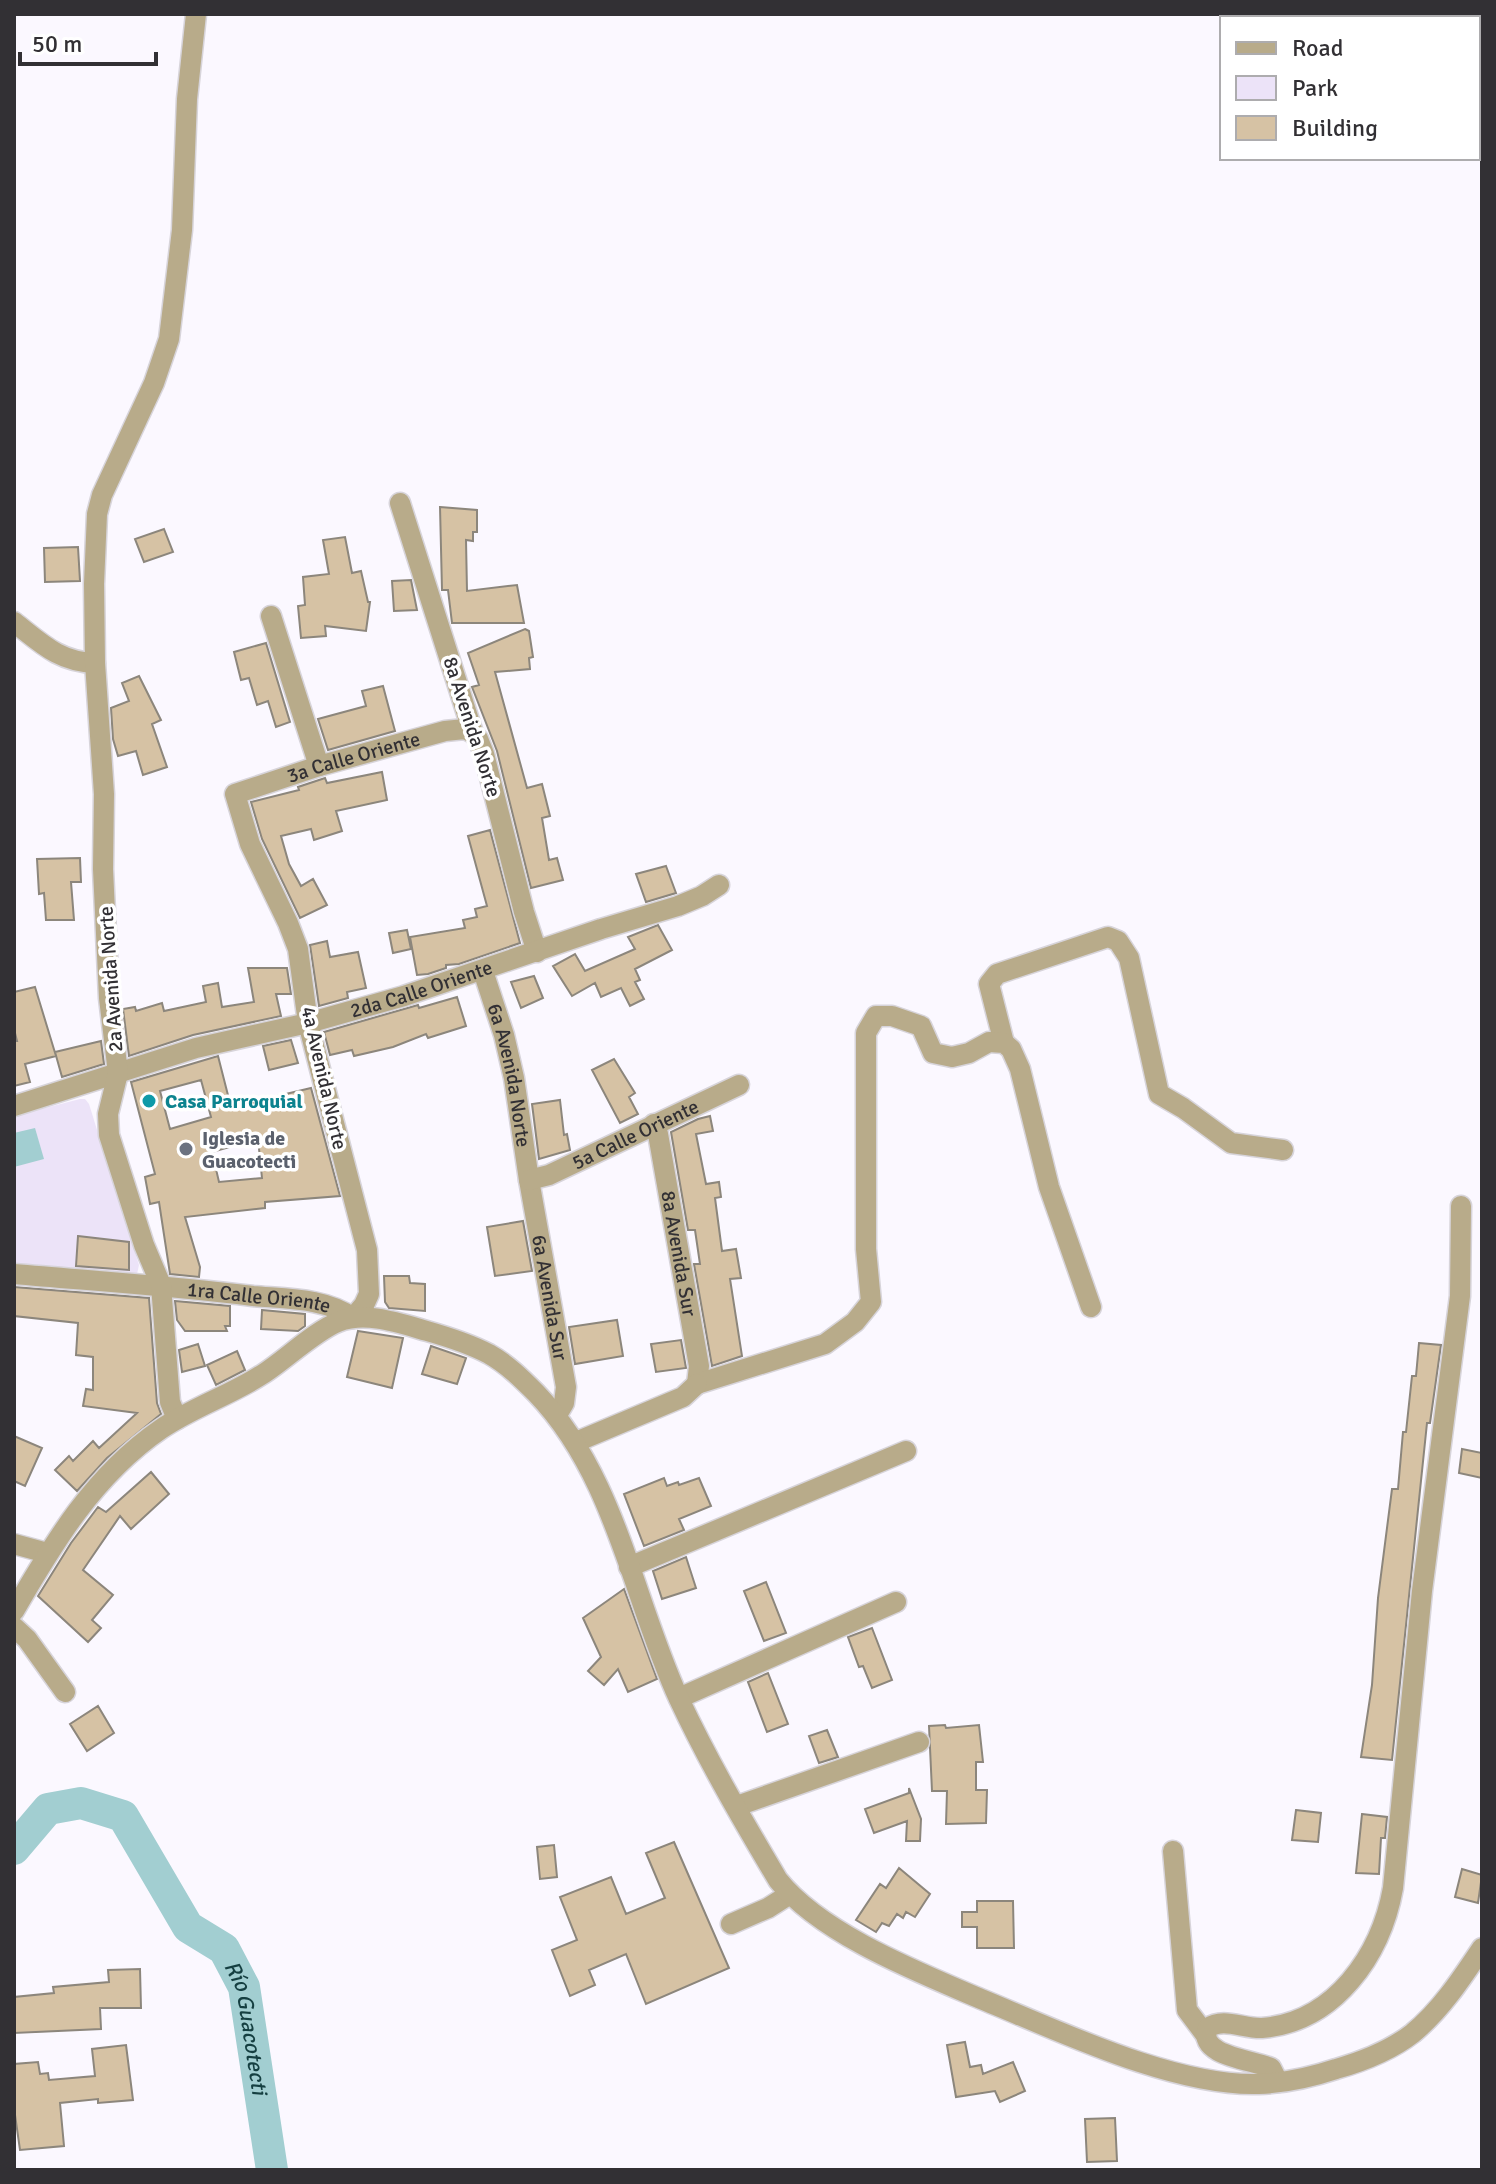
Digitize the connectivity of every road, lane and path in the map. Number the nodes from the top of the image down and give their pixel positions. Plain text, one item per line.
1 (196, 14) edge
2 (400, 503) dead end
3 (271, 616) dead end
4 (14, 622) edge
5 (95, 663) junction
6 (473, 733) junction
7 (319, 766) junction
8 (235, 794) joint
9 (719, 885) dead end
10 (537, 952) junction
11 (483, 971) junction
12 (308, 1023) junction
13 (1004, 1043) junction
14 (118, 1073) junction
15 (739, 1085) dead end
16 (14, 1106) edge
17 (654, 1124) junction
18 (1283, 1150) dead end
19 (529, 1180) junction
20 (1461, 1206) dead end
21 (14, 1274) edge
22 (161, 1285) junction
23 (1091, 1307) dead end
24 (353, 1318) junction
25 (697, 1384) junction
26 (557, 1415) junction
27 (177, 1419) junction
28 (576, 1442) junction
29 (906, 1451) dead end
30 (14, 1544) edge
31 (47, 1553) junction
32 (629, 1567) junction
33 (896, 1602) dead end
34 (14, 1611) edge
35 (14, 1627) edge
36 (65, 1692) dead end
37 (679, 1698) junction
38 (919, 1742) dead end
39 (737, 1806) junction
40 (1173, 1851) dead end
41 (790, 1894) junction
42 (731, 1924) dead end
43 (1482, 1948) edge
44 (1205, 2034) junction
45 (1278, 2082) junction

1 - 5 street, 2a Avenida Norte
2 - 6 street, 8a Avenida Norte
3 - 7 street
4 - 5 street
5 - 14 street, 2a Avenida Norte
6 - 7 street, 3a Calle Oriente
6 - 10 street, 8a Avenida Norte
7 - 8 street, 3a Calle Oriente
8 - 12 street, 4a Avenida Norte
9 - 10 street, 2da Calle Oriente
10 - 11 street, 2da Calle Oriente
11 - 12 street, 2da Calle Oriente
11 - 19 street, 6a Avenida Norte
12 - 14 street, 2da Calle Oriente
12 - 24 street, 4a Avenida Norte
13 - 18 street
13 - 23 street
13 - 25 street
14 - 16 street, 2da Calle Oriente
14 - 22 street, 2a Avenida Norte
15 - 17 street, 5a Calle Oriente
17 - 19 street, 5a Calle Oriente
17 - 25 street, 8a Avenida Sur
19 - 26 street, 6a Avenida Sur
20 - 44 street
21 - 22 street, 1ra Calle Oriente
22 - 24 street, 1ra Calle Oriente
22 - 27 street, 2a Avenida Norte
24 - 26 street, 1ra Calle Oriente
24 - 27 street
25 - 28 street
26 - 28 street, 1ra Calle Oriente
27 - 31 street
28 - 32 street, 1ra Calle Oriente
29 - 32 street
30 - 31 street
31 - 34 street
32 - 37 street, 1ra Calle Oriente
33 - 37 street
35 - 36 street
37 - 39 street, 1ra Calle Oriente
38 - 39 street
39 - 41 street, 1ra Calle Oriente
40 - 44 street
41 - 42 street
41 - 45 street, 1ra Calle Oriente
43 - 45 street, 1ra Calle Oriente
44 - 45 street

